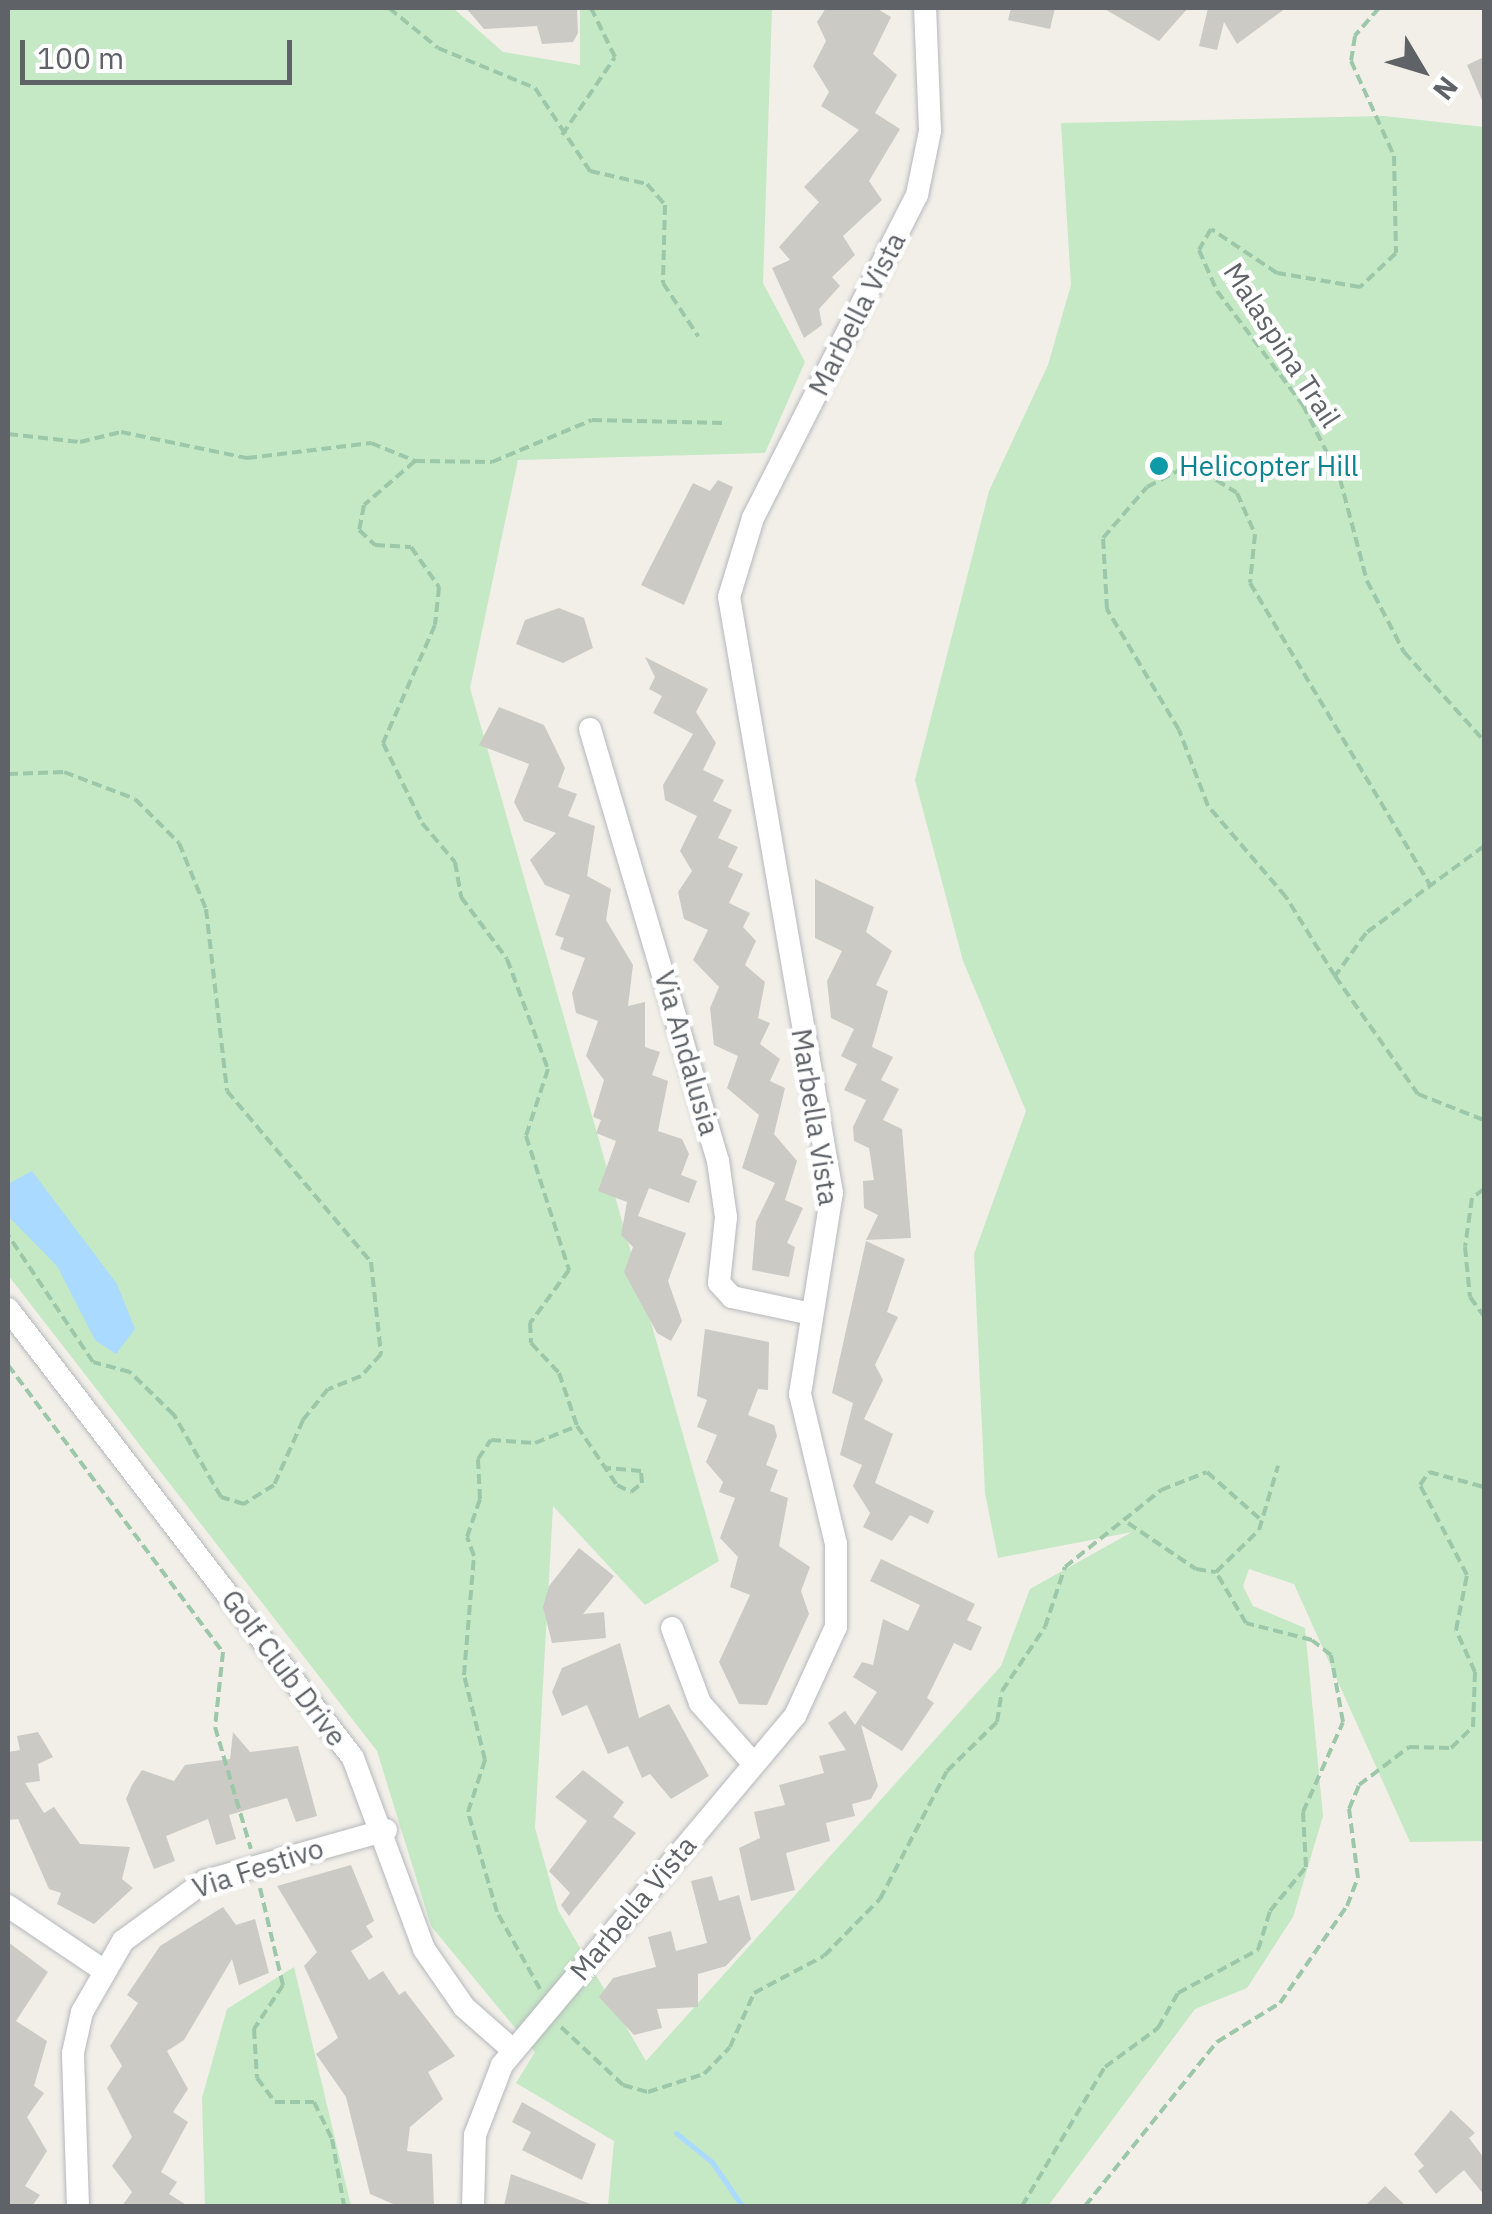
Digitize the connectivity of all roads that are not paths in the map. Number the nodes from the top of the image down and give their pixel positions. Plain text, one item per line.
1 (924, 8) edge
2 (590, 730) dead end
3 (8, 1309) edge
4 (811, 1314) junction
5 (672, 1628) dead end
6 (754, 1764) junction
7 (386, 1830) junction
8 (8, 1906) edge
9 (103, 1970) junction
10 (513, 2050) junction
11 (78, 2206) edge
12 (473, 2206) edge

1 - 4 street, Marbella Vista
2 - 4 street, Via Andalusia
3 - 7 street, Golf Club Drive
4 - 6 street, Marbella Vista
5 - 6 street
6 - 10 street, Marbella Vista
7 - 9 street, Via Festivo
7 - 10 street, Golf Club Drive
8 - 9 street
9 - 11 street, Via Festivo
10 - 12 street, Marbella Vista

